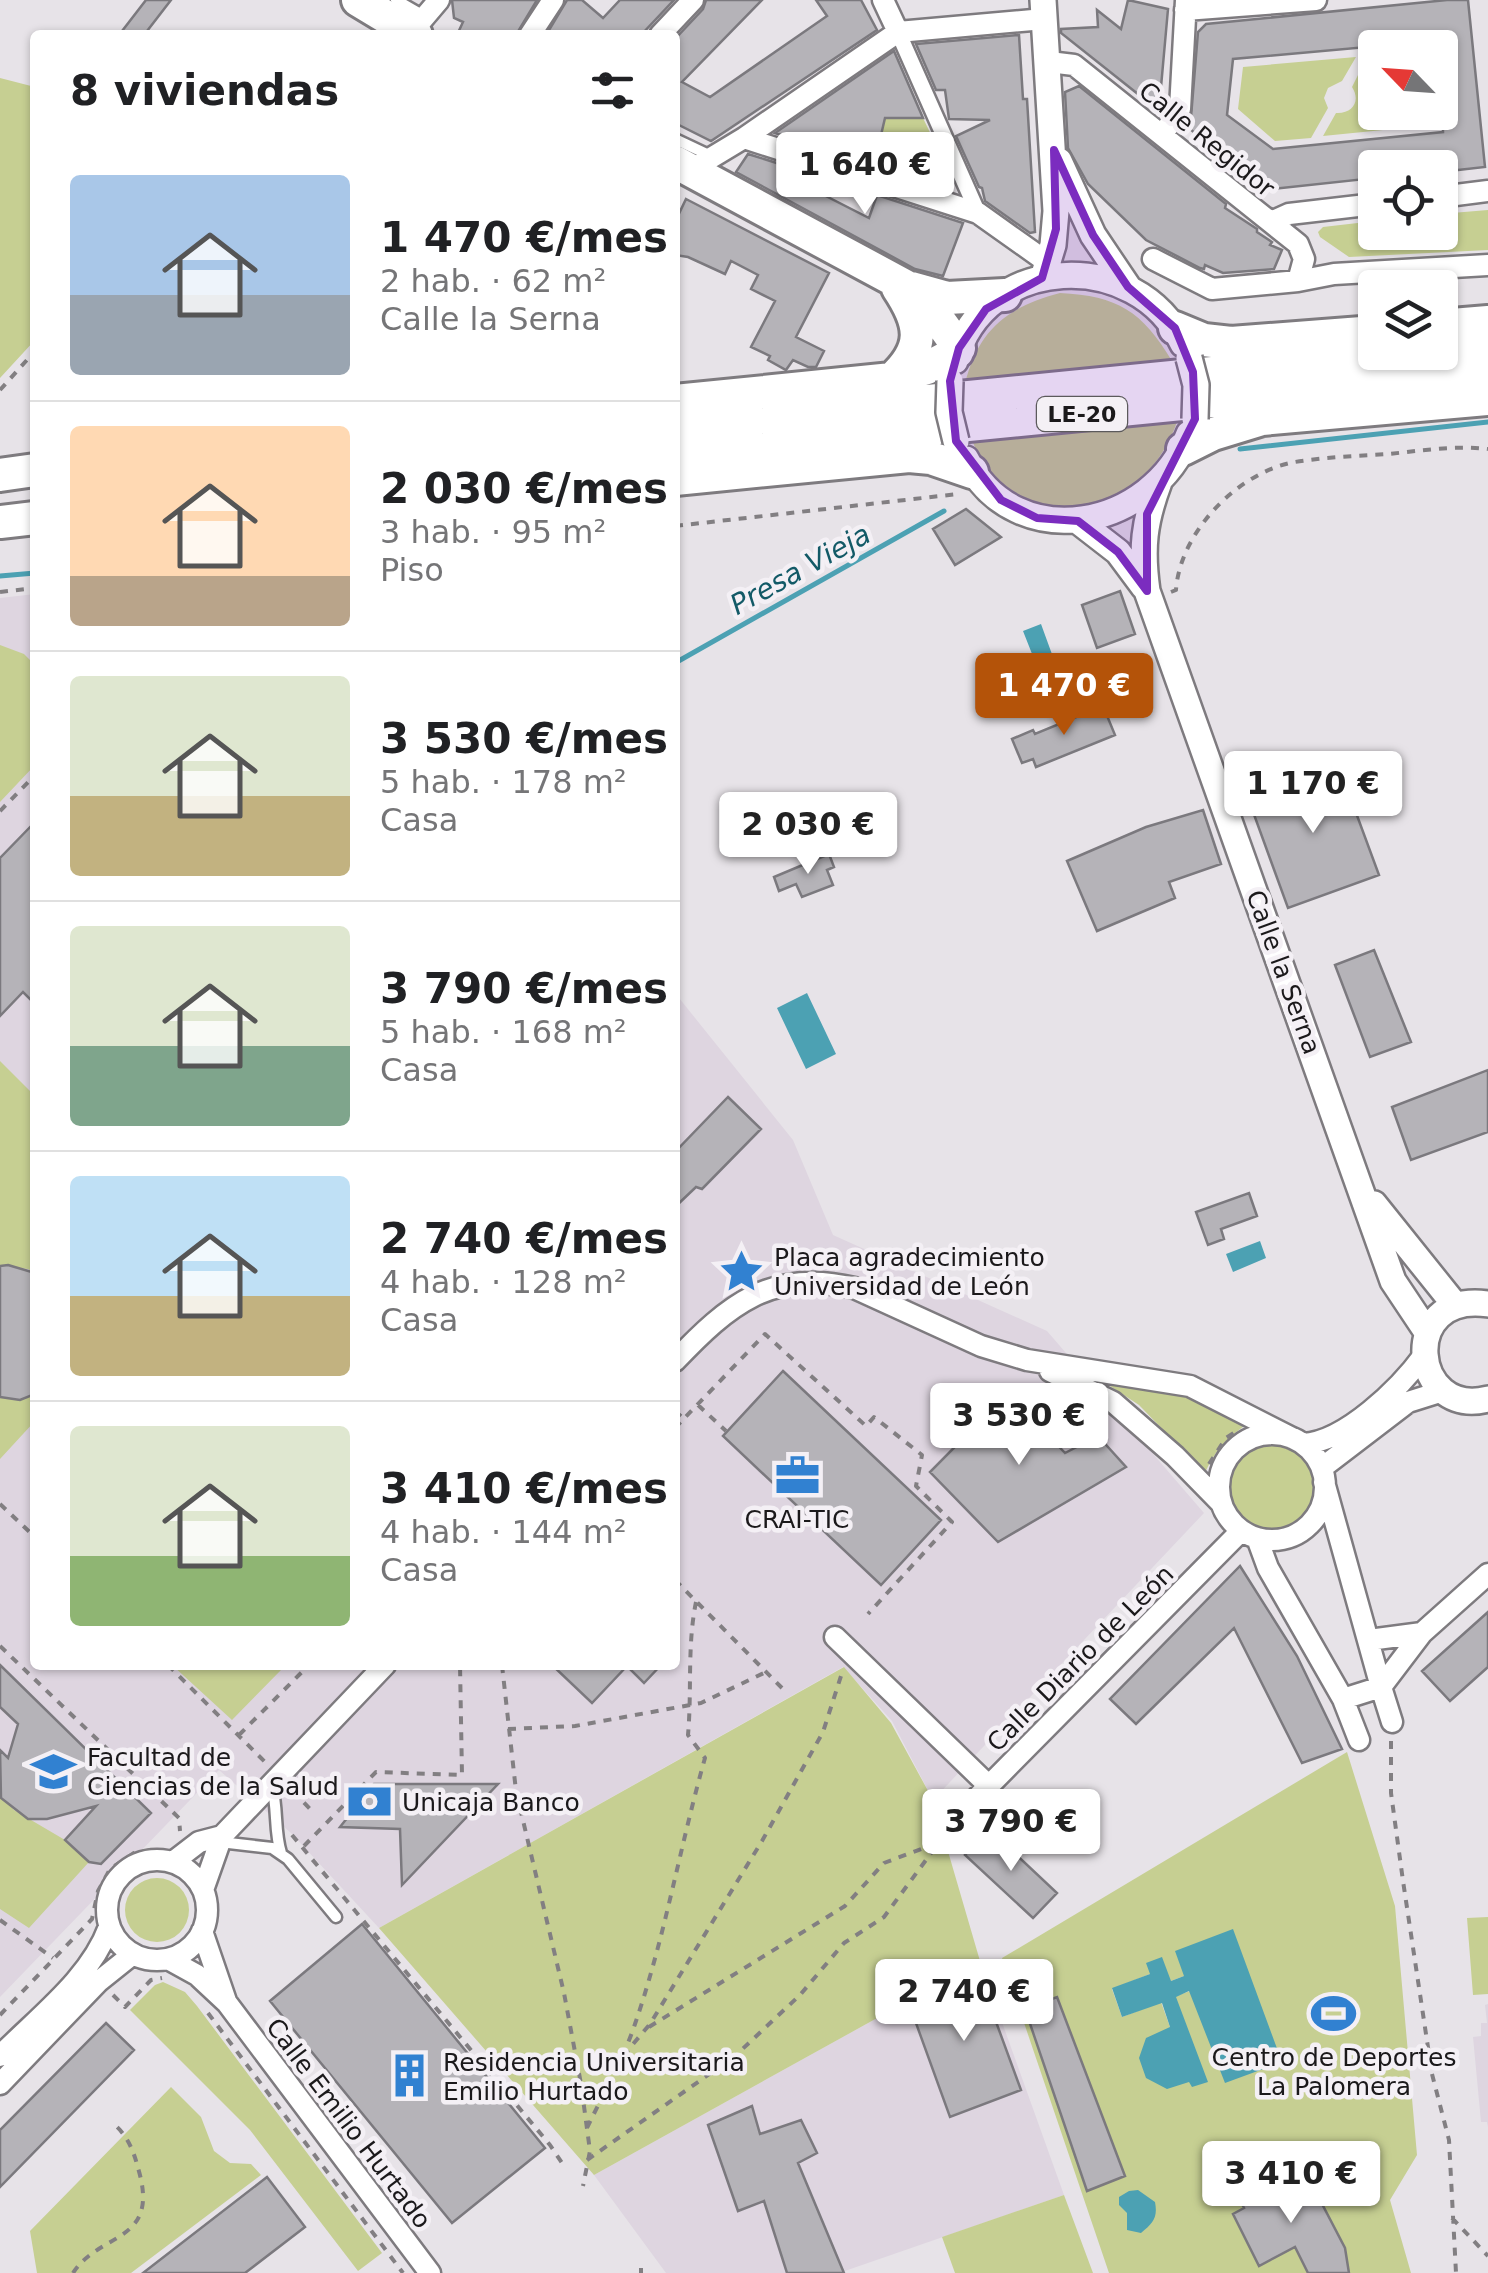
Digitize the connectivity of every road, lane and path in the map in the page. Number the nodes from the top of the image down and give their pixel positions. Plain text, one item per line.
1 (358, 0) edge
2 (396, 0) edge
3 (439, 0) edge
4 (553, 0) edge
5 (693, 0) edge
6 (883, 0) edge
7 (1316, 0) edge
8 (1185, 5) edge
9 (1044, 9) edge
10 (417, 28) edge
11 (533, 30) edge
12 (665, 30) edge
13 (898, 32) junction
14 (1049, 62) junction
15 (1163, 134) junction
16 (744, 138) junction
17 (1054, 150) junction
18 (692, 163) edge
19 (1488, 192) edge
20 (1458, 195) edge
21 (1358, 206) edge
22 (978, 213) junction
23 (1270, 222) junction
24 (1298, 244) junction
25 (1153, 259) dead end
26 (1488, 265) edge
27 (1049, 272) junction
28 (1334, 274) junction
29 (1298, 281) junction
30 (899, 282) junction
31 (1128, 287) junction
32 (1005, 295) junction
33 (1488, 322) edge
34 (1458, 324) edge
35 (1358, 333) edge
36 (1182, 343) junction
37 (1488, 346) edge
38 (1458, 349) edge
39 (30, 357) edge
40 (1358, 359) edge
41 (956, 360) junction
42 (1488, 374) edge
43 (892, 379) junction
44 (0, 390) edge
45 (1488, 399) edge
46 (680, 401) edge
47 (680, 426) edge
48 (1189, 434) junction
49 (1488, 449) edge
50 (680, 454) edge
51 (30, 471) edge
52 (0, 474) edge
53 (680, 479) edge
54 (970, 482) junction
55 (1160, 482) junction
56 (30, 491) edge
57 (0, 494) edge
58 (30, 519) edge
59 (1078, 521) junction
60 (0, 522) edge
61 (680, 525) edge
62 (30, 538) edge
63 (0, 540) edge
64 (30, 589) edge
65 (0, 592) edge
66 (1155, 593) junction
67 (30, 780) edge
68 (0, 811) edge
69 (1359, 1184) junction
70 (1488, 1304) edge
71 (1456, 1305) junction
72 (1426, 1344) junction
73 (680, 1356) edge
74 (1027, 1360) junction
75 (1444, 1391) junction
76 (1488, 1399) edge
77 (698, 1404) junction
78 (680, 1415) edge
79 (684, 1419) junction
80 (1258, 1420) junction
81 (680, 1423) edge
82 (726, 1432) dead end
83 (1297, 1441) junction
84 (1324, 1474) junction
85 (1199, 1482) junction
86 (1221, 1503) junction
87 (0, 1504) edge
88 (30, 1532) edge
89 (1249, 1535) junction
90 (1488, 1574) edge
91 (885, 1580) dead end
92 (680, 1585) edge
93 (892, 1588) junction
94 (696, 1602) junction
95 (868, 1614) dead end
96 (1422, 1633) junction
97 (835, 1636) dead end
98 (1370, 1640) junction
99 (0, 1646) edge
100 (173, 1670) edge
101 (304, 1670) edge
102 (382, 1670) edge
103 (460, 1670) edge
104 (502, 1670) edge
105 (766, 1672) junction
106 (841, 1676) dead end
107 (1381, 1687) junction
108 (782, 1688) dead end
109 (1343, 1699) junction
110 (691, 1705) junction
111 (1392, 1722) joint
112 (508, 1728) junction
113 (240, 1735) junction
114 (1359, 1740) dead end
115 (277, 1780) junction
116 (989, 1786) junction
117 (310, 1809) dead end
118 (954, 1821) joint
119 (288, 1831) dead end
120 (178, 1838) dead end
121 (221, 1839) junction
122 (940, 1842) junction
123 (302, 1848) junction
124 (172, 1853) junction
125 (281, 1854) junction
126 (203, 1890) junction
127 (336, 1917) dead end
128 (0, 1920) edge
129 (110, 1926) junction
130 (202, 1931) junction
131 (133, 1954) junction
132 (54, 1959) junction
133 (167, 1968) junction
134 (104, 1988) dead end
135 (227, 2002) junction
136 (205, 2009) dead end
137 (0, 2015) edge
138 (644, 2030) junction
139 (0, 2056) edge
140 (618, 2062) junction
141 (0, 2084) edge
142 (116, 2126) dead end
143 (587, 2128) junction
144 (587, 2160) junction
145 (564, 2166) dead end
146 (583, 2186) dead end
147 (1452, 2218) junction
148 (1488, 2256) edge
149 (425, 2271) edge
150 (74, 2273) edge
151 (403, 2273) edge
152 (1456, 2273) edge

1 - 10 highway
2 - 10 lane
3 - 10 street
4 - 11 street
5 - 12 street
6 - 13 street
7 - 8 street
8 - 15 street
9 - 13 street
9 - 14 street
13 - 16 street
13 - 22 street
14 - 15 street, Calle Regidor
14 - 17 street
15 - 23 street, Calle Regidor
16 - 18 street
16 - 22 street
17 - 27 street
17 - 31 street
18 - 30 highway
19 - 20 street
21 - 23 street
22 - 27 street
23 - 24 street, Calle Regidor
24 - 28 street, Calle Regidor
24 - 29 street
25 - 29 street
26 - 28 street
27 - 31 street
27 - 32 street
28 - 29 street
30 - 32 highway
30 - 41 highway
30 - 43 highway
31 - 36 street
32 - 41 street
33 - 34 highway
35 - 36 highway
36 - 48 street, bridge
37 - 38 highway
39 - 44 path
40 - 47 highway, LE-20
41 - 43 highway
41 - 54 street, bridge
42 - 50 highway, LE-20
43 - 46 highway
45 - 48 highway
48 - 55 street
49 - 66 path
51 - 52 highway
53 - 54 highway
54 - 59 street
54 - 61 path
55 - 59 street
55 - 66 street, Calle la Serna
56 - 57 highway
58 - 60 highway
59 - 66 street, Calle la Serna
62 - 63 highway
64 - 65 path
66 - 69 street, Calle la Serna
67 - 68 path
69 - 71 street, Calle la Serna
69 - 72 street, Calle la Serna
70 - 71 street
71 - 72 street
72 - 75 street, Calle la Serna
72 - 83 street
73 - 74 street
74 - 80 street
74 - 85 street
75 - 76 street
75 - 84 street
77 - 79 path
77 - 82 path
77 - 93 path
78 - 79 path
79 - 81 path
80 - 83 street
80 - 85 path
83 - 84 street
83 - 86 street
84 - 89 street
84 - 98 street
85 - 86 street
86 - 89 street
87 - 88 path
89 - 109 street
89 - 116 street, Calle Diario de León
90 - 96 street
91 - 93 path
92 - 94 path
93 - 95 path
94 - 105 path
94 - 110 path
96 - 98 street
96 - 107 street
97 - 116 street
98 - 107 street
99 - 120 path
100 - 113 path
101 - 113 path
102 - 115 street
103 - 123 path
104 - 112 path
105 - 108 path
105 - 110 path
106 - 138 path
107 - 109 street
107 - 111 street
109 - 114 street
110 - 112 path
110 - 140 path
111 - 147 path
112 - 143 path
113 - 115 path
115 - 117 path
115 - 121 street
115 - 125 lane
116 - 118 street, Calle Diario de León
118 - 122 path
119 - 123 path
121 - 124 street
121 - 125 lane
121 - 126 street
122 - 138 path
122 - 144 path
123 - 145 path
124 - 126 street
124 - 129 street
124 - 132 path
125 - 127 lane
126 - 130 street
128 - 132 path
129 - 131 street
129 - 139 street
130 - 133 street
130 - 135 street, Calle Emilio Hurtado
131 - 133 street
131 - 141 street
132 - 137 path
133 - 134 path
133 - 135 street, Calle Emilio Hurtado
135 - 149 street, Calle Emilio Hurtado
136 - 151 path
138 - 140 path
140 - 143 path
142 - 150 path
143 - 144 path
144 - 146 path
147 - 148 path
147 - 152 path

